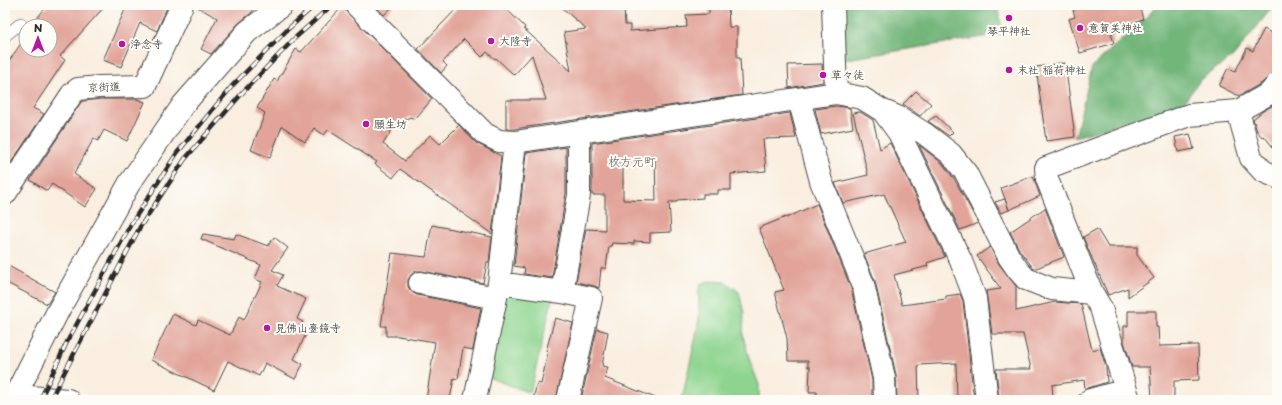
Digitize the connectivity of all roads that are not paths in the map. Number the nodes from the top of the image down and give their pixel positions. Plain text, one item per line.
1 (182, 5) edge
2 (282, 5) edge
3 (356, 5) edge
4 (833, 5) edge
5 (18, 25) edge
6 (5, 36) edge
7 (1277, 84) edge
8 (836, 93) junction
9 (799, 99) junction
10 (882, 111) junction
11 (1238, 111) junction
12 (579, 133) junction
13 (515, 142) junction
14 (1277, 177) edge
15 (5, 194) edge
16 (420, 282) dead end
17 (497, 290) junction
18 (562, 292) junction
19 (1092, 292) junction
20 (1128, 395) edge
21 (11, 397) edge
22 (68, 400) edge
23 (475, 400) edge
24 (568, 400) edge
25 (885, 400) edge
26 (987, 400) edge
27 (1090, 400) edge

1 - 15 street, 京街道
2 - 21 street
3 - 13 street
4 - 8 street
5 - 6 lane
7 - 11 street
8 - 9 street
8 - 10 street
9 - 12 street
9 - 25 street
10 - 19 street
10 - 26 street
11 - 14 street
11 - 19 street
12 - 13 street
12 - 18 street
13 - 17 street
16 - 17 street
17 - 18 street
17 - 23 street
18 - 24 street
19 - 20 street
20 - 27 street
21 - 22 street

